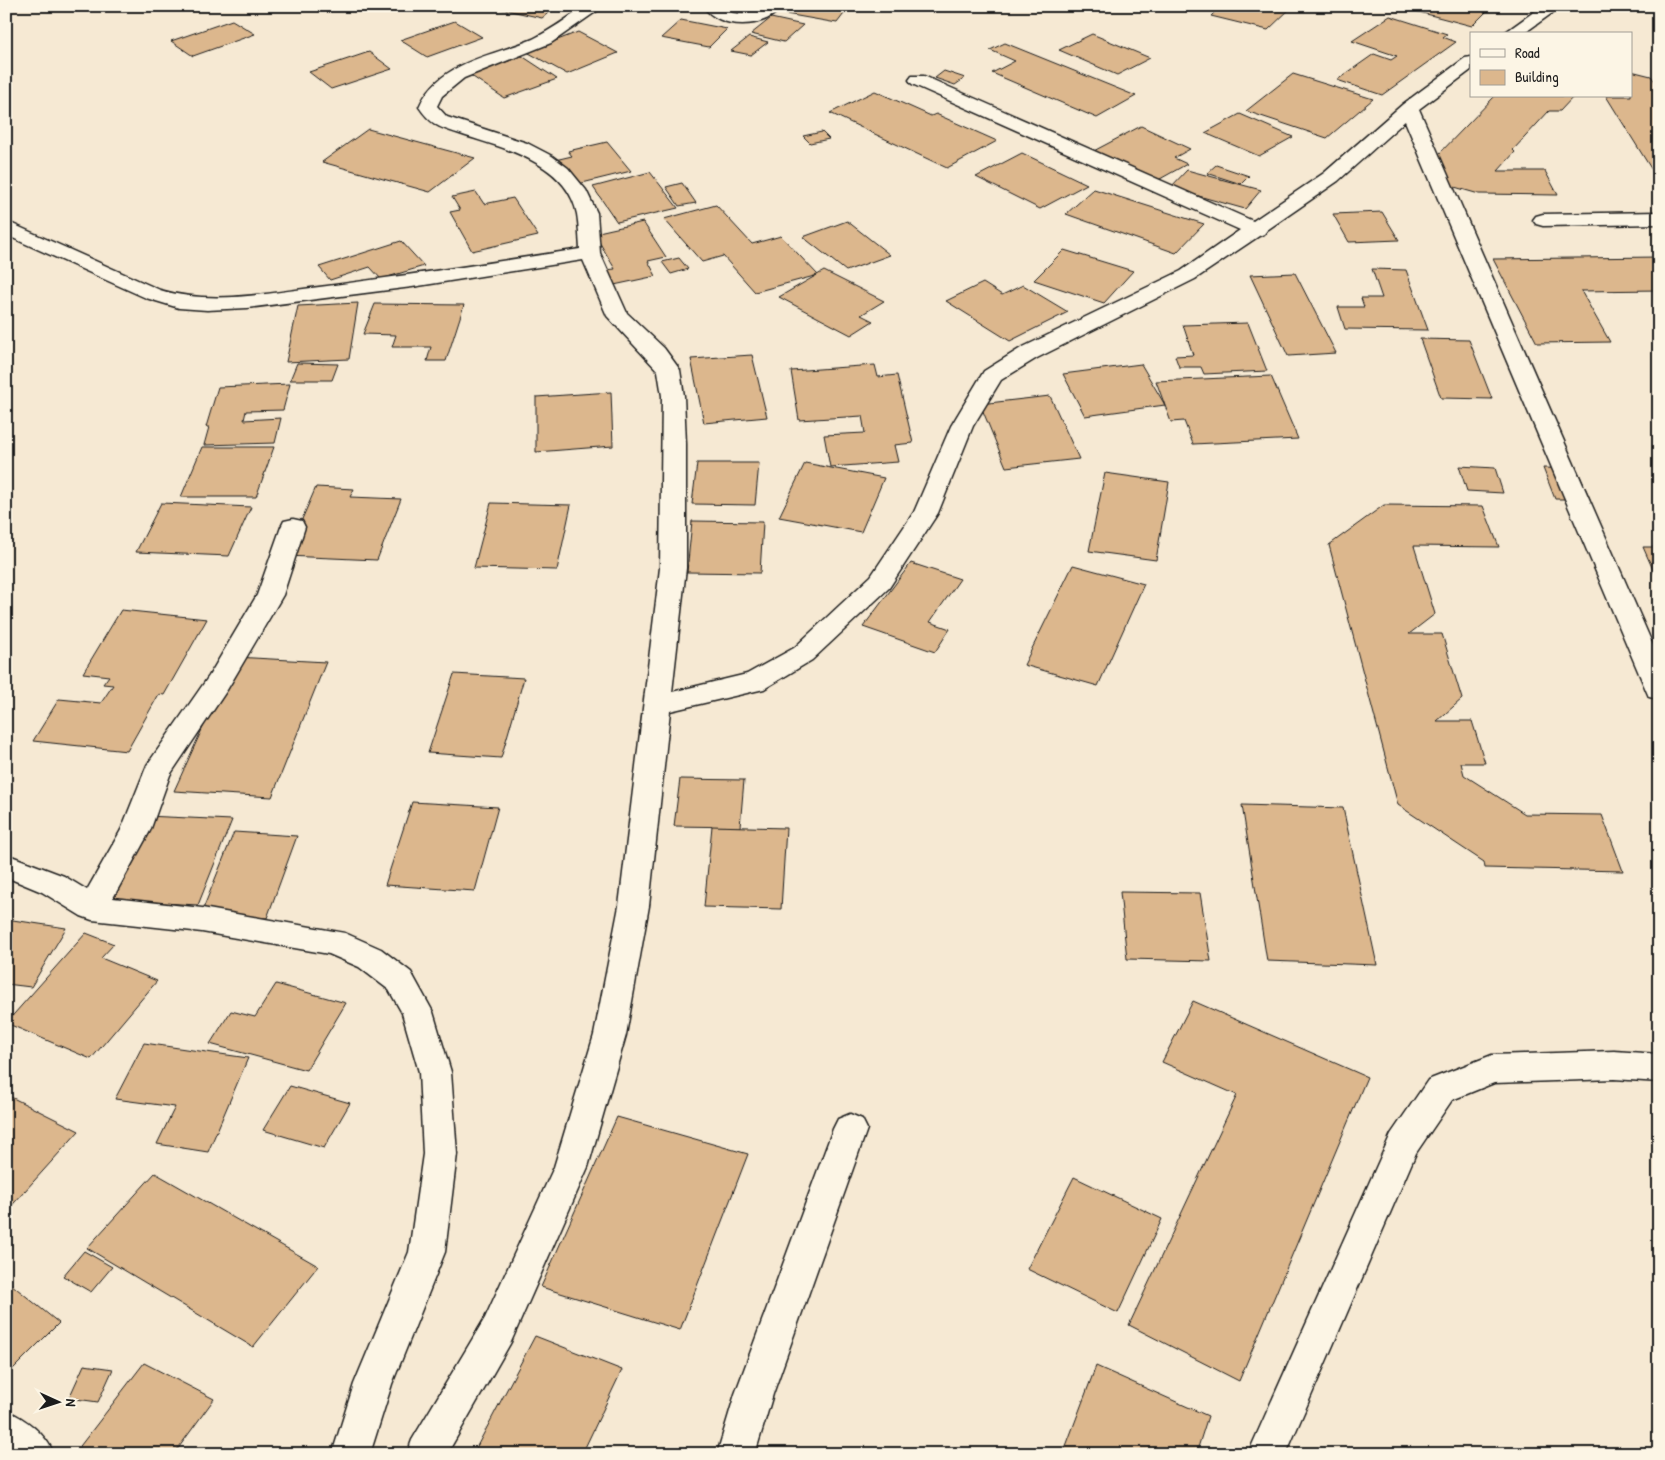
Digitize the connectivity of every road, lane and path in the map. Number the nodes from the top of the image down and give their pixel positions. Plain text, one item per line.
1 (596, 6) edge
2 (711, 6) edge
3 (774, 6) edge
4 (1554, 6) edge
5 (1514, 32) edge
6 (1470, 63) edge
7 (918, 80) dead end
8 (1408, 108) junction
9 (1659, 218) edge
10 (1543, 220) dead end
11 (6, 228) edge
12 (1257, 230) junction
13 (590, 253) junction
14 (293, 527) dead end
15 (1659, 690) edge
16 (656, 704) junction
17 (6, 865) edge
18 (92, 908) junction
19 (1659, 1068) edge
20 (850, 1129) dead end
21 (6, 1429) edge
22 (35, 1454) edge
23 (351, 1454) edge
24 (426, 1454) edge
25 (736, 1454) edge
26 (1267, 1454) edge

1 - 13 street
2 - 3 street
4 - 5 street
6 - 8 street
7 - 12 street
8 - 12 street
8 - 15 street
9 - 10 street
11 - 13 street
12 - 16 street
13 - 16 street
14 - 18 street
16 - 24 street
17 - 18 street
18 - 23 street
19 - 26 street
20 - 25 street
21 - 22 street

